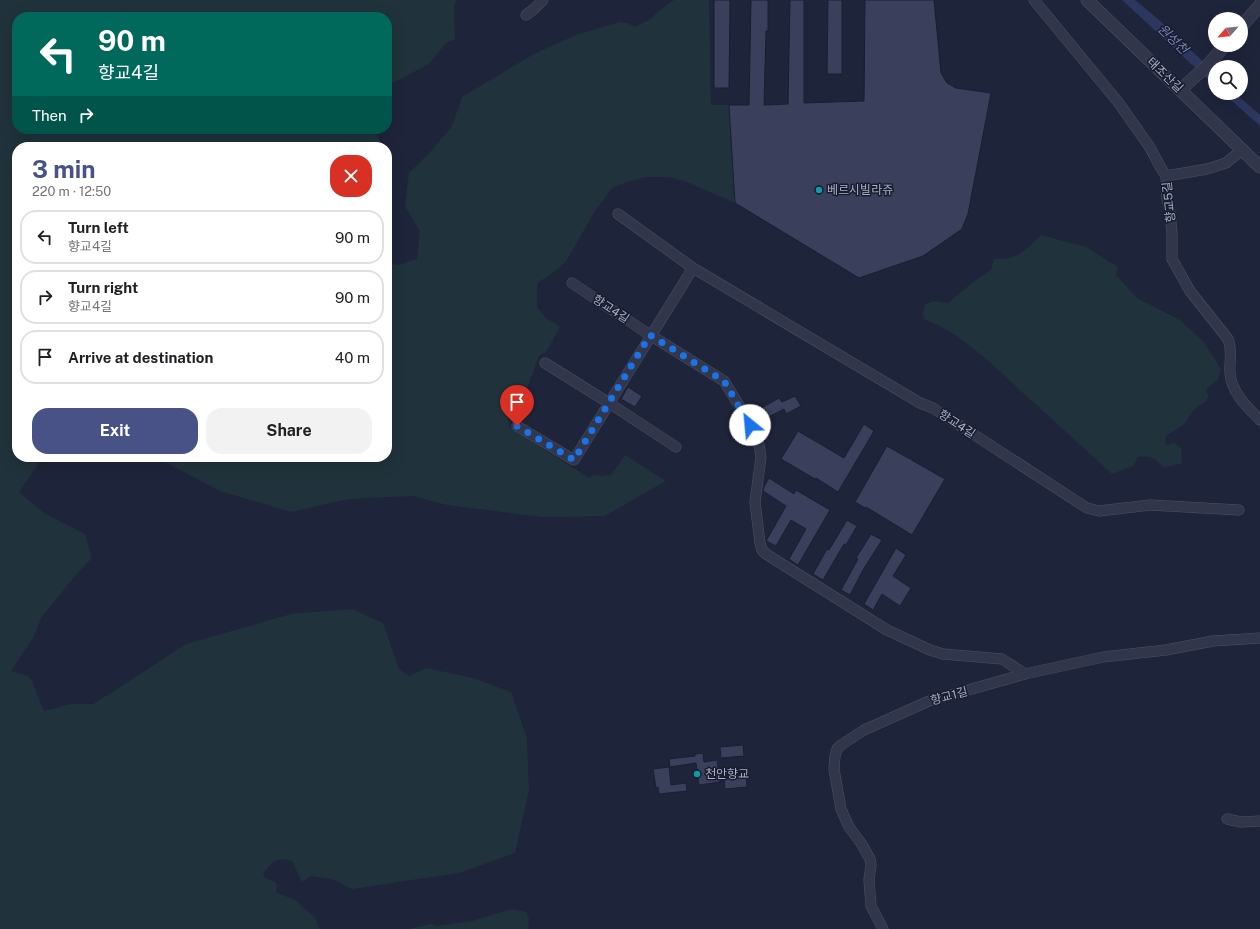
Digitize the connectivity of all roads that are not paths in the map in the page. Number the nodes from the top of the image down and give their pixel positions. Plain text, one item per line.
1 (543, 0) edge
2 (1034, 0) edge
3 (1087, 0) edge
4 (1260, 5) edge
5 (526, 15) dead end
6 (1248, 19) edge
7 (1219, 52) edge
8 (1183, 87) junction
9 (1243, 149) junction
10 (1260, 166) edge
11 (1166, 176) junction
12 (618, 214) dead end
13 (693, 268) junction
14 (572, 283) dead end
15 (650, 335) junction
16 (545, 363) dead end
17 (609, 403) junction
18 (1260, 420) edge
19 (517, 426) dead end
20 (676, 448) dead end
21 (1239, 510) dead end
22 (1260, 638) edge
23 (1025, 674) junction
24 (1228, 818) dead end
25 (1260, 821) edge
26 (883, 929) edge

1 - 5 street
2 - 11 street, 향교5길
3 - 8 street, 태조산길
4 - 6 street
7 - 8 street
8 - 9 street, 태조산길
9 - 10 street, 태조산길
9 - 11 street
11 - 18 street, 향교5길
12 - 13 street, 향교4길
13 - 15 street
13 - 21 street, 향교4길
14 - 15 street, 향교4길
15 - 17 street
15 - 23 street, 향교4길
16 - 17 street
17 - 19 street
17 - 20 street
22 - 23 street, 향교1길
23 - 26 street, 향교1길
24 - 25 street

